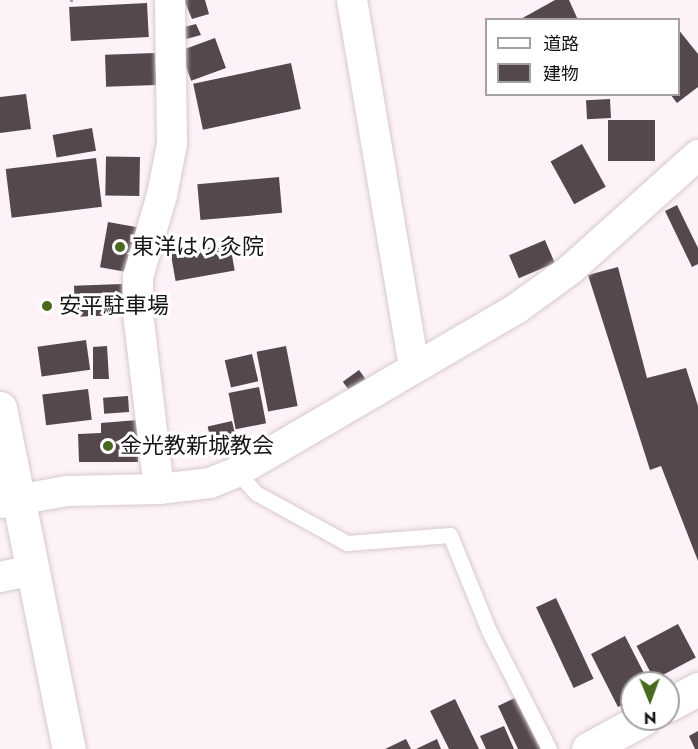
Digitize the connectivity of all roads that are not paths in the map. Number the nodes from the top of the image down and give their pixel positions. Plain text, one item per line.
1 (170, 0) edge
2 (352, 0) edge
3 (698, 155) edge
4 (414, 367) junction
5 (0, 408) edge
6 (237, 472) junction
7 (159, 489) junction
8 (9, 502) edge
9 (33, 570) junction
10 (0, 577) edge
11 (698, 689) edge
12 (680, 699) edge
13 (621, 731) edge
14 (69, 749) edge
15 (549, 749) edge
16 (588, 749) edge

1 - 7 street
2 - 4 street
3 - 4 street
4 - 6 street
5 - 8 street
6 - 7 street
6 - 15 lane
7 - 8 street
8 - 9 street
9 - 10 street
9 - 14 street
11 - 12 street
13 - 16 street

